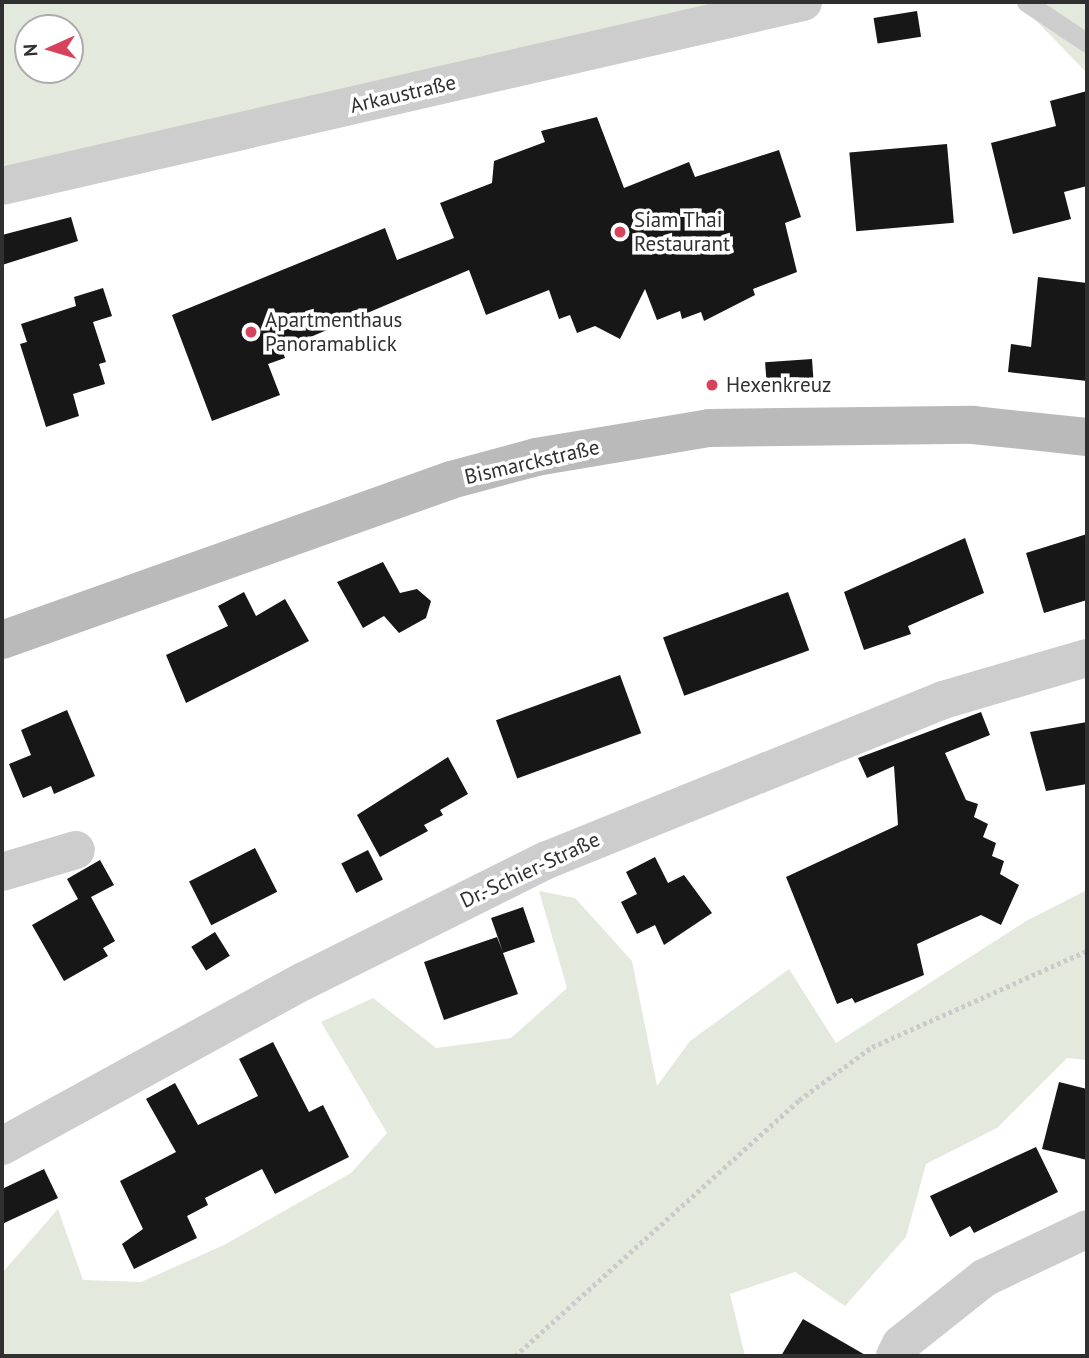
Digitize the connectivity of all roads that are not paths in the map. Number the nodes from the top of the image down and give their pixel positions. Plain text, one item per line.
1 (803, 2) edge
2 (1026, 2) edge
3 (1087, 43) edge
4 (2, 186) edge
5 (1087, 437) edge
6 (2, 640) edge
7 (1087, 658) edge
8 (76, 850) dead end
9 (2, 872) edge
10 (2, 1146) edge
11 (1087, 1229) edge
12 (895, 1356) edge

1 - 4 street, Arkaustraße
2 - 3 lane
5 - 6 street, Bismarckstraße
7 - 10 street, Dr.-Schier-Straße
8 - 9 street
11 - 12 street

